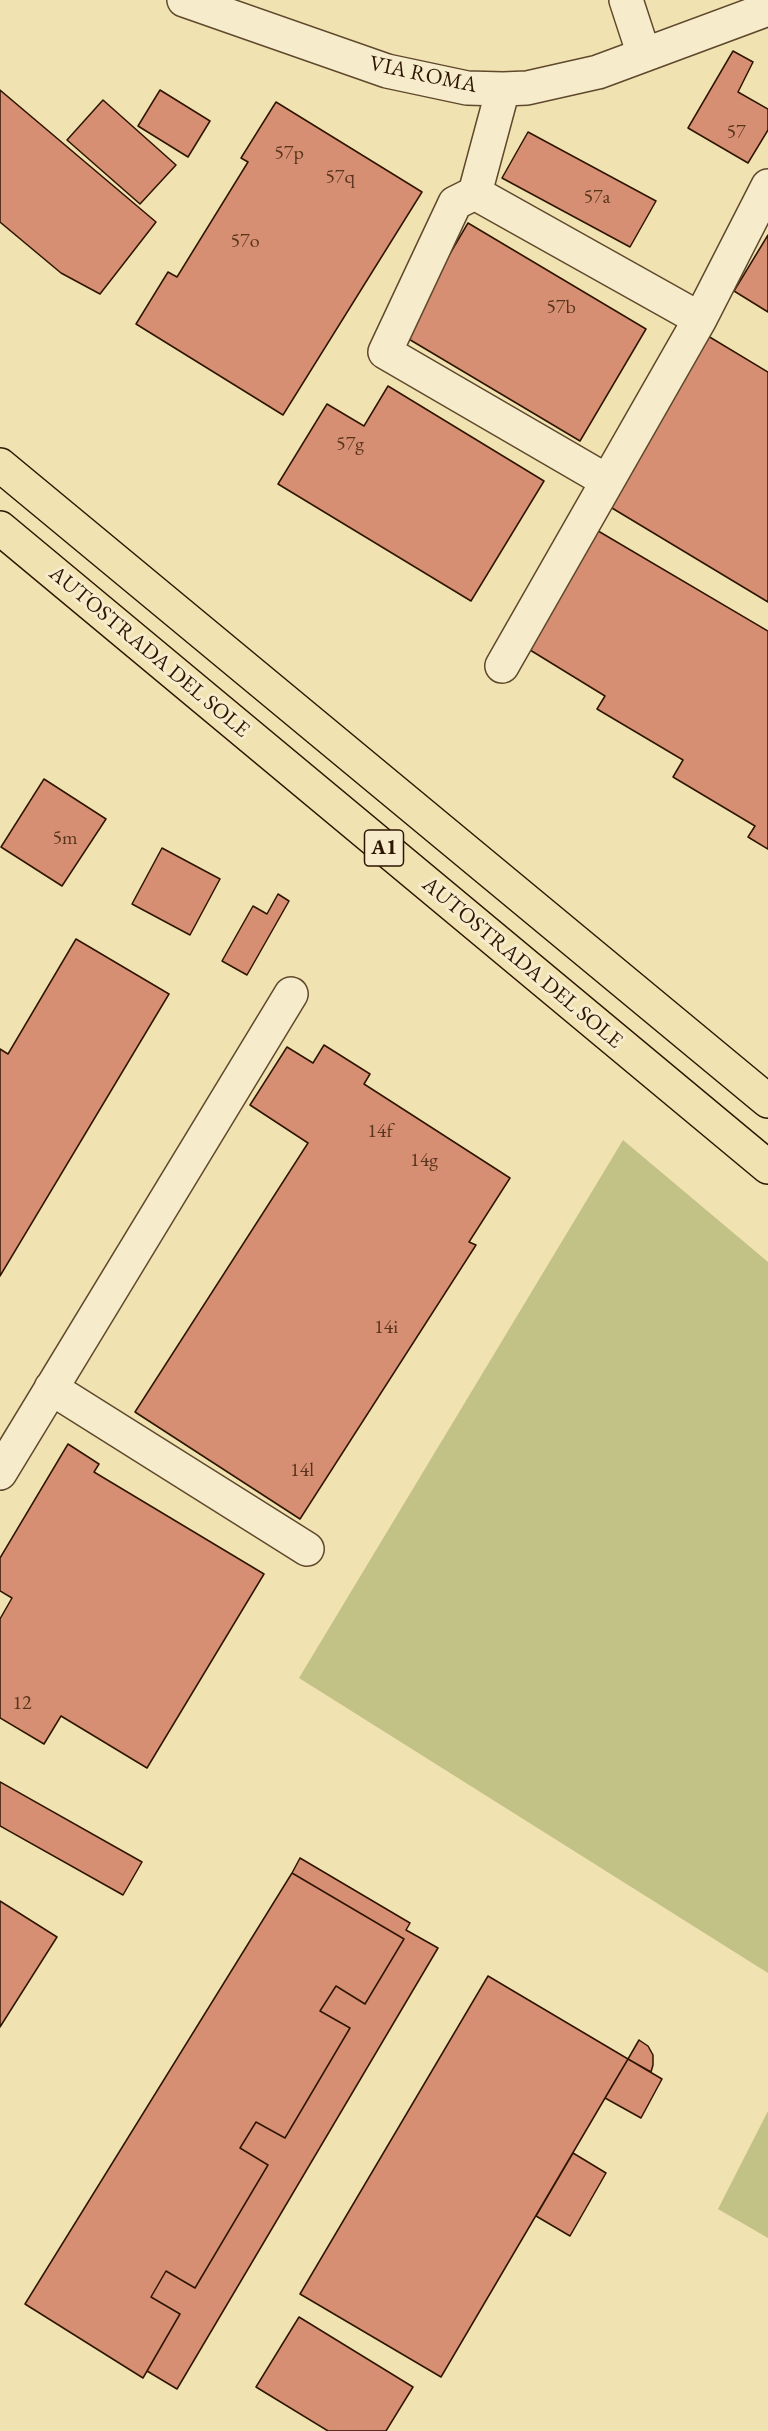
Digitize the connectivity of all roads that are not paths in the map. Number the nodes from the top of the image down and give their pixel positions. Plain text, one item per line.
1 (184, 0) edge
2 (626, 0) edge
3 (768, 9) edge
4 (644, 55) junction
5 (503, 89) junction
6 (768, 186) edge
7 (475, 193) junction
8 (700, 319) junction
9 (0, 465) edge
10 (607, 481) junction
11 (0, 528) edge
12 (502, 666) dead end
13 (291, 994) dead end
14 (768, 1101) edge
15 (768, 1167) edge
16 (51, 1388) junction
17 (0, 1473) edge
18 (307, 1549) dead end

1 - 5 street, VIA ROMA
2 - 4 street
3 - 4 street, VIA ROMA
4 - 5 street, VIA ROMA
5 - 7 street
6 - 8 street
7 - 8 street
7 - 10 street
8 - 10 street
9 - 14 highway, A1
10 - 12 street
11 - 15 highway, AUTOSTRADA DEL SOLE / A1
13 - 16 street
16 - 17 street
16 - 18 street

